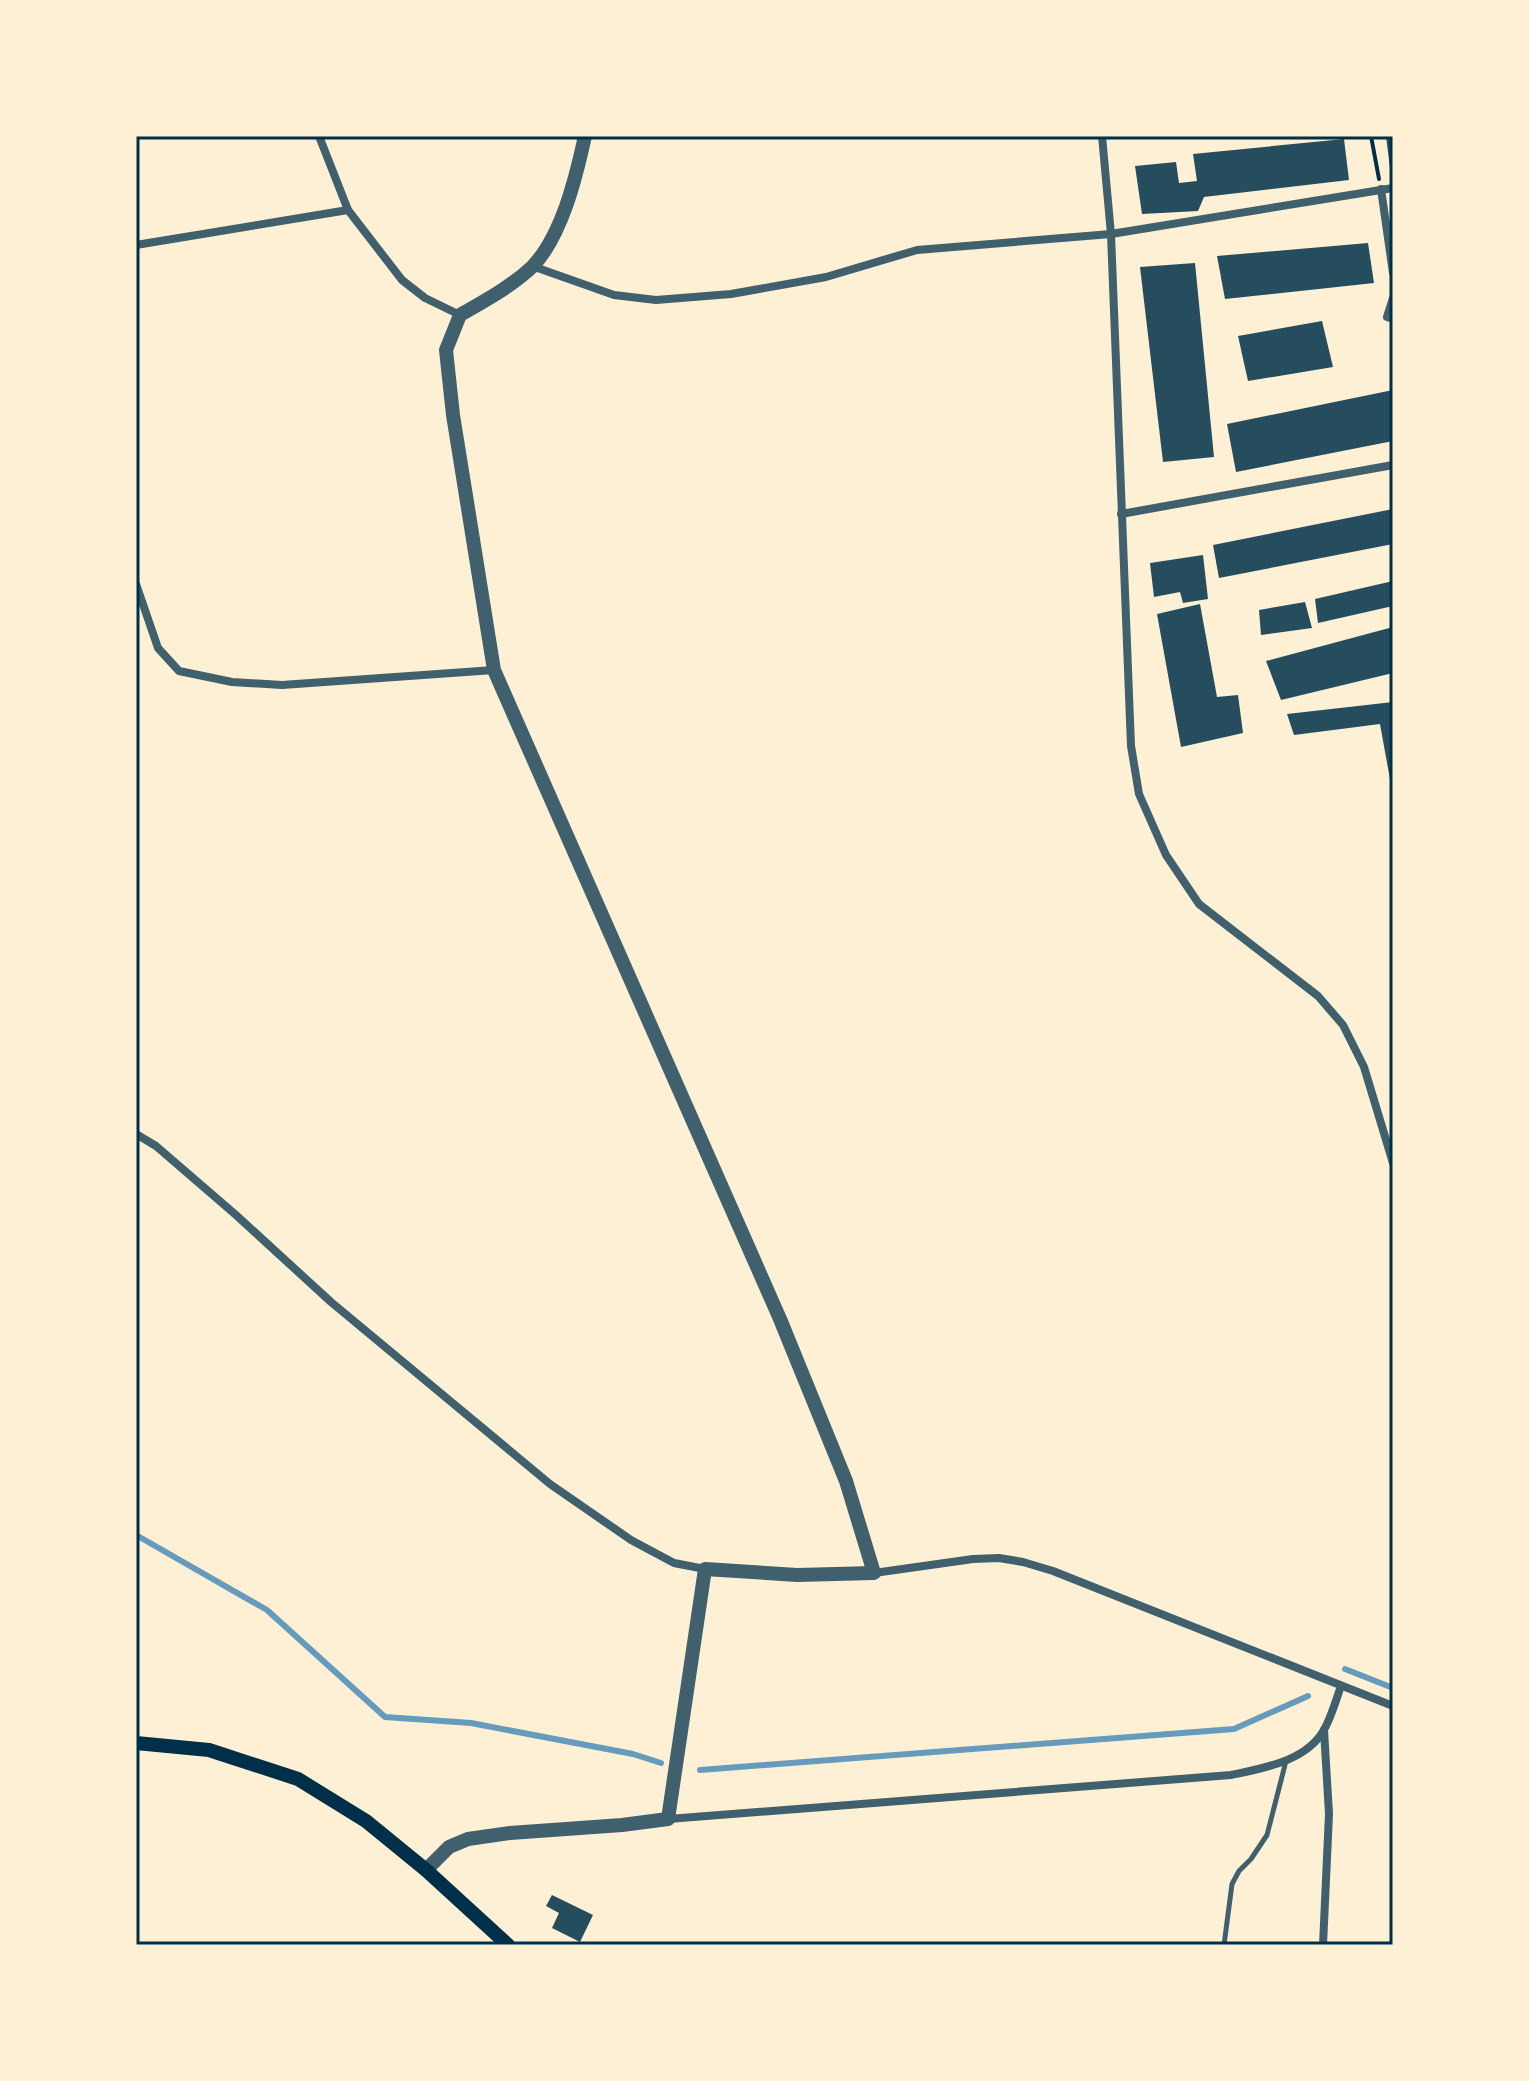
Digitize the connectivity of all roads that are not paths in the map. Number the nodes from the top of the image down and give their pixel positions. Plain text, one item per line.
1 (319, 136) edge
2 (585, 136) edge
3 (1102, 136) edge
4 (1393, 188) edge
5 (1381, 189) junction
6 (348, 210) junction
7 (1111, 234) junction
8 (136, 245) edge
9 (532, 266) junction
10 (1393, 273) edge
11 (1393, 298) edge
12 (460, 315) junction
13 (1393, 319) edge
14 (1393, 465) edge
15 (1121, 514) junction
16 (136, 584) edge
17 (494, 670) junction
18 (136, 1134) edge
19 (1393, 1163) edge
20 (705, 1569) junction
21 (874, 1573) junction
22 (1341, 1686) junction
23 (1393, 1706) edge
24 (1324, 1730) junction
25 (136, 1743) edge
26 (1286, 1760) junction
27 (668, 1819) junction
28 (426, 1870) junction
29 (508, 1945) edge
30 (1224, 1945) edge
31 (1323, 1945) edge

1 - 6 street
2 - 9 street
3 - 7 street
4 - 5 street
5 - 7 street
5 - 10 street
6 - 8 street
6 - 12 street
7 - 9 street
7 - 15 street
9 - 12 street
11 - 13 street
12 - 17 street
14 - 15 street
15 - 19 street
16 - 17 street
17 - 21 street
18 - 20 street
20 - 21 street
20 - 27 street
21 - 22 street
22 - 23 street
22 - 24 street
24 - 26 street
24 - 31 street
25 - 28 main road
26 - 27 street
26 - 30 lane
27 - 28 street
28 - 29 main road

